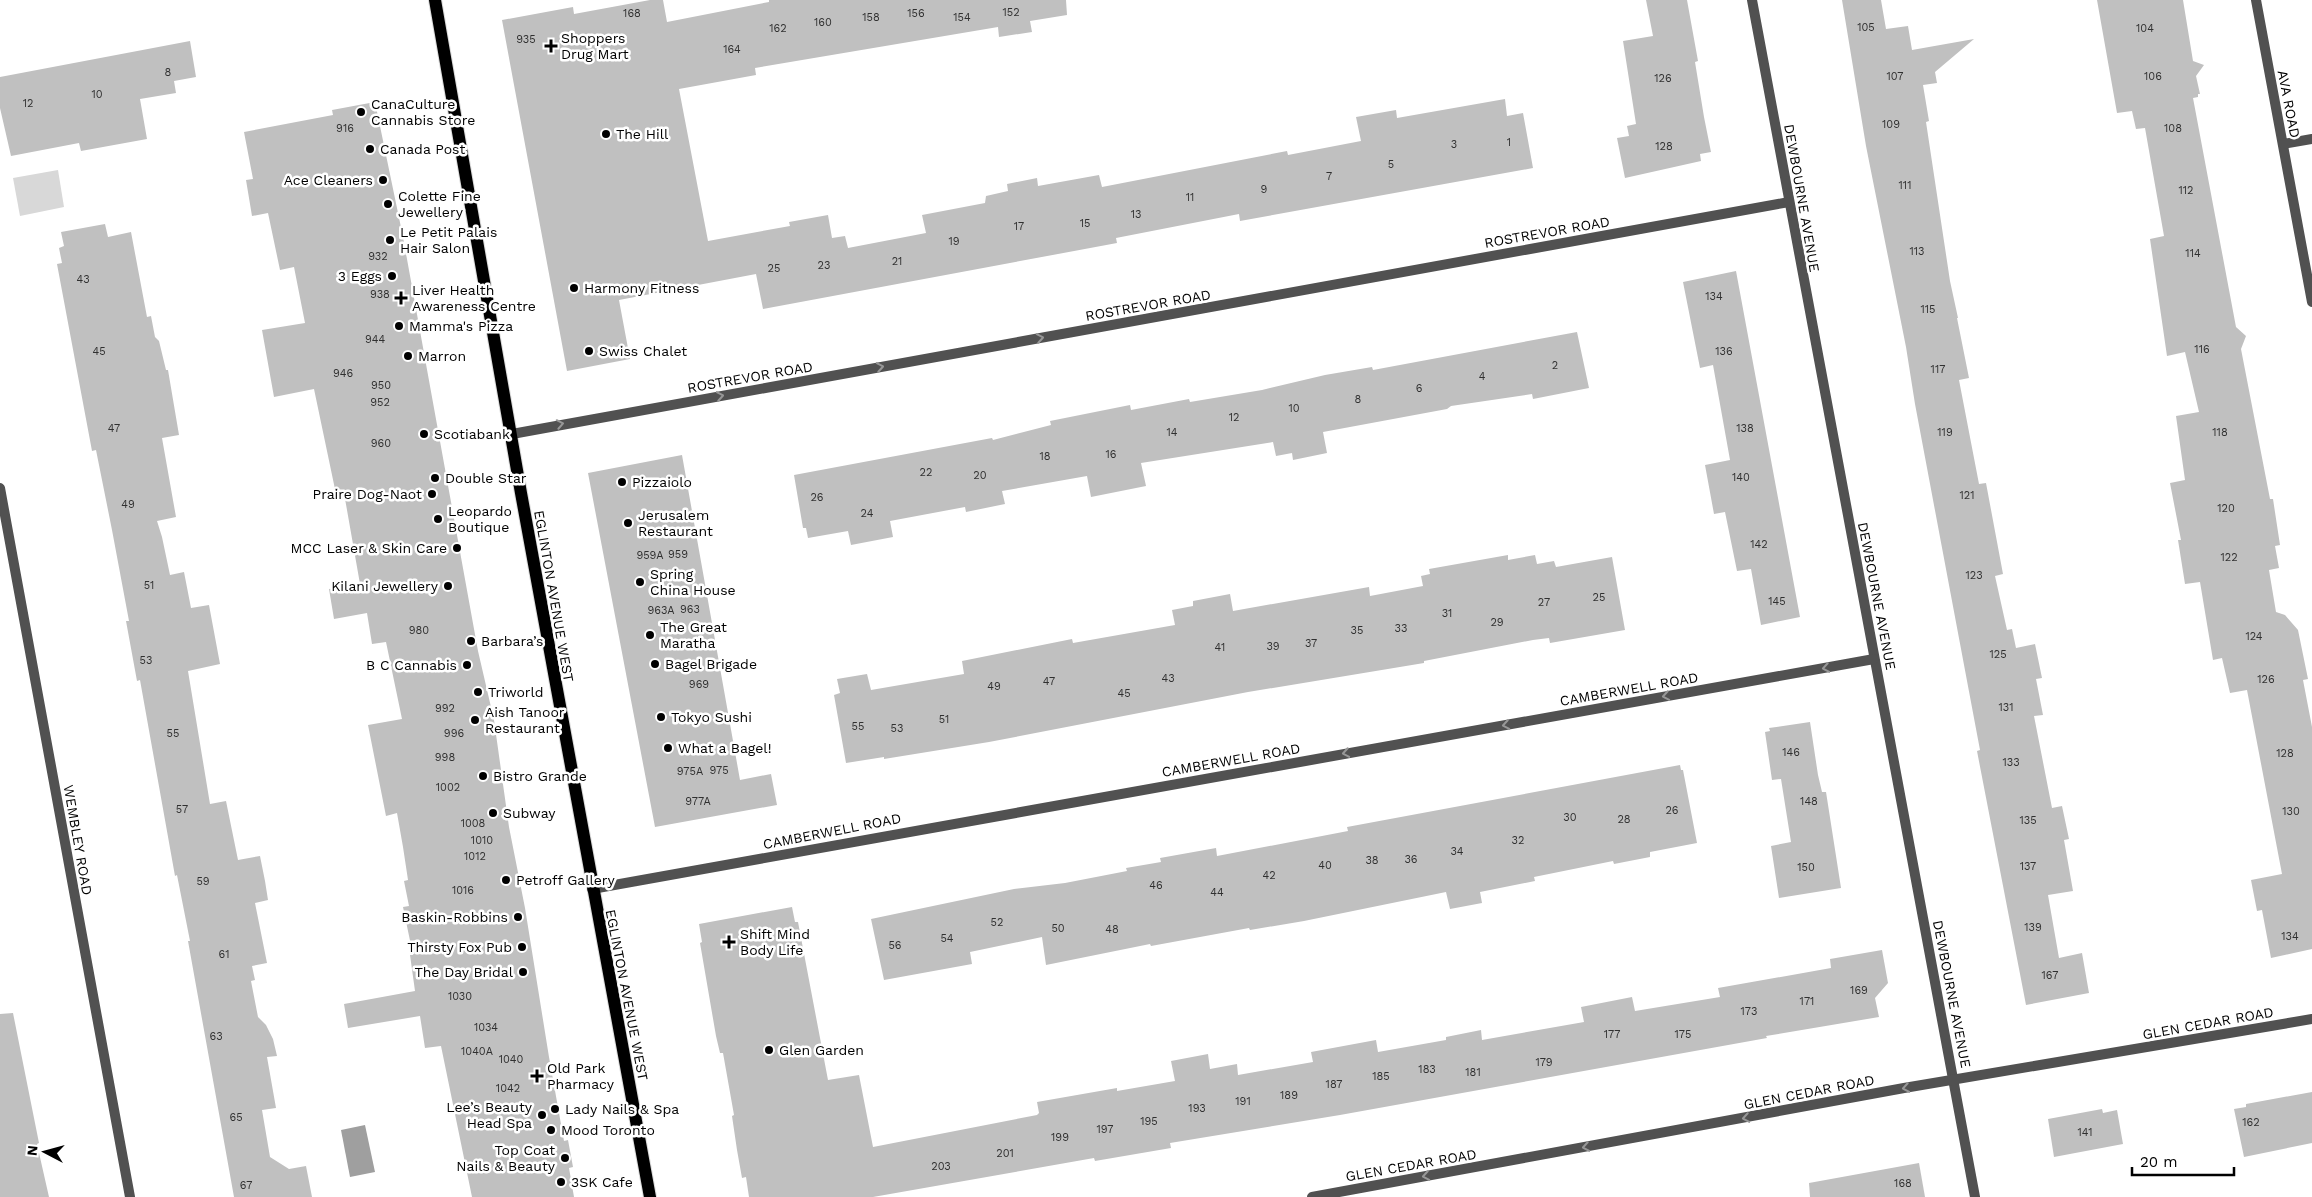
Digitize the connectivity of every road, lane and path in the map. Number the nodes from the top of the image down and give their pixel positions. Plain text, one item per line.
1 (435, 0) edge
2 (1752, 0) edge
3 (2256, 0) edge
4 (2312, 139) edge
5 (2283, 144) junction
6 (1789, 202) junction
7 (2312, 302) edge
8 (512, 434) junction
9 (0, 488) edge
10 (1874, 659) junction
11 (592, 889) junction
12 (2312, 1019) edge
13 (1954, 1080) junction
14 (130, 1197) edge
15 (650, 1197) edge
16 (1312, 1197) edge
17 (1975, 1197) edge

1 - 8 main road, EGLINTON AVENUE WEST
2 - 6 street, DEWBOURNE AVENUE
3 - 5 street, AVA ROAD
4 - 5 street
5 - 7 street, AVA ROAD
8 -> 6 street, ROSTREVOR ROAD
6 - 10 street, DEWBOURNE AVENUE
8 - 11 main road, EGLINTON AVENUE WEST
9 - 14 street, WEMBLEY ROAD
10 -> 11 street, CAMBERWELL ROAD
10 - 13 street, DEWBOURNE AVENUE
11 - 15 main road, EGLINTON AVENUE WEST
12 - 13 street, GLEN CEDAR ROAD
13 -> 16 street, GLEN CEDAR ROAD
13 - 17 street, DEWBOURNE AVENUE

